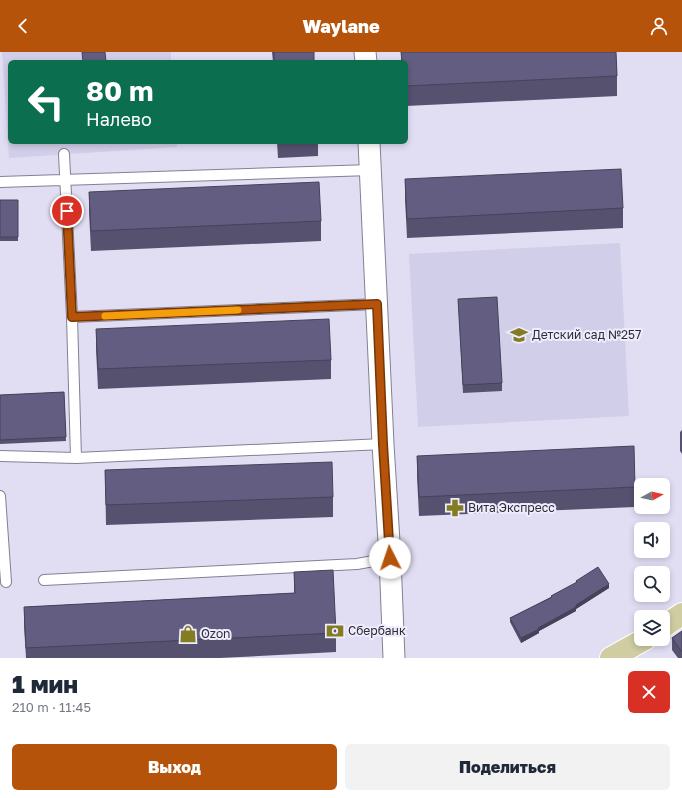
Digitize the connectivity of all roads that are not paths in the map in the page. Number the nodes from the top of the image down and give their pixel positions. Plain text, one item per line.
1 (369, 144) edge
2 (64, 154) dead end
3 (370, 170) junction
4 (65, 181) junction
5 (0, 182) edge
6 (377, 304) junction
7 (72, 317) junction
8 (383, 444) junction
9 (0, 456) edge
10 (76, 458) junction
11 (0, 496) edge
12 (390, 558) junction
13 (44, 580) dead end
14 (6, 582) dead end
15 (682, 614) edge
16 (670, 622) edge
17 (634, 645) edge
18 (394, 658) edge
19 (611, 658) edge

1 - 3 street
2 - 4 lane
3 - 4 lane
3 - 6 street
4 - 5 lane
4 - 7 lane
6 - 7 lane
6 - 8 street
7 - 10 lane
8 - 10 lane
8 - 12 street
9 - 10 lane
11 - 14 lane
12 - 13 lane
12 - 18 street
15 - 16 main road
17 - 19 main road

